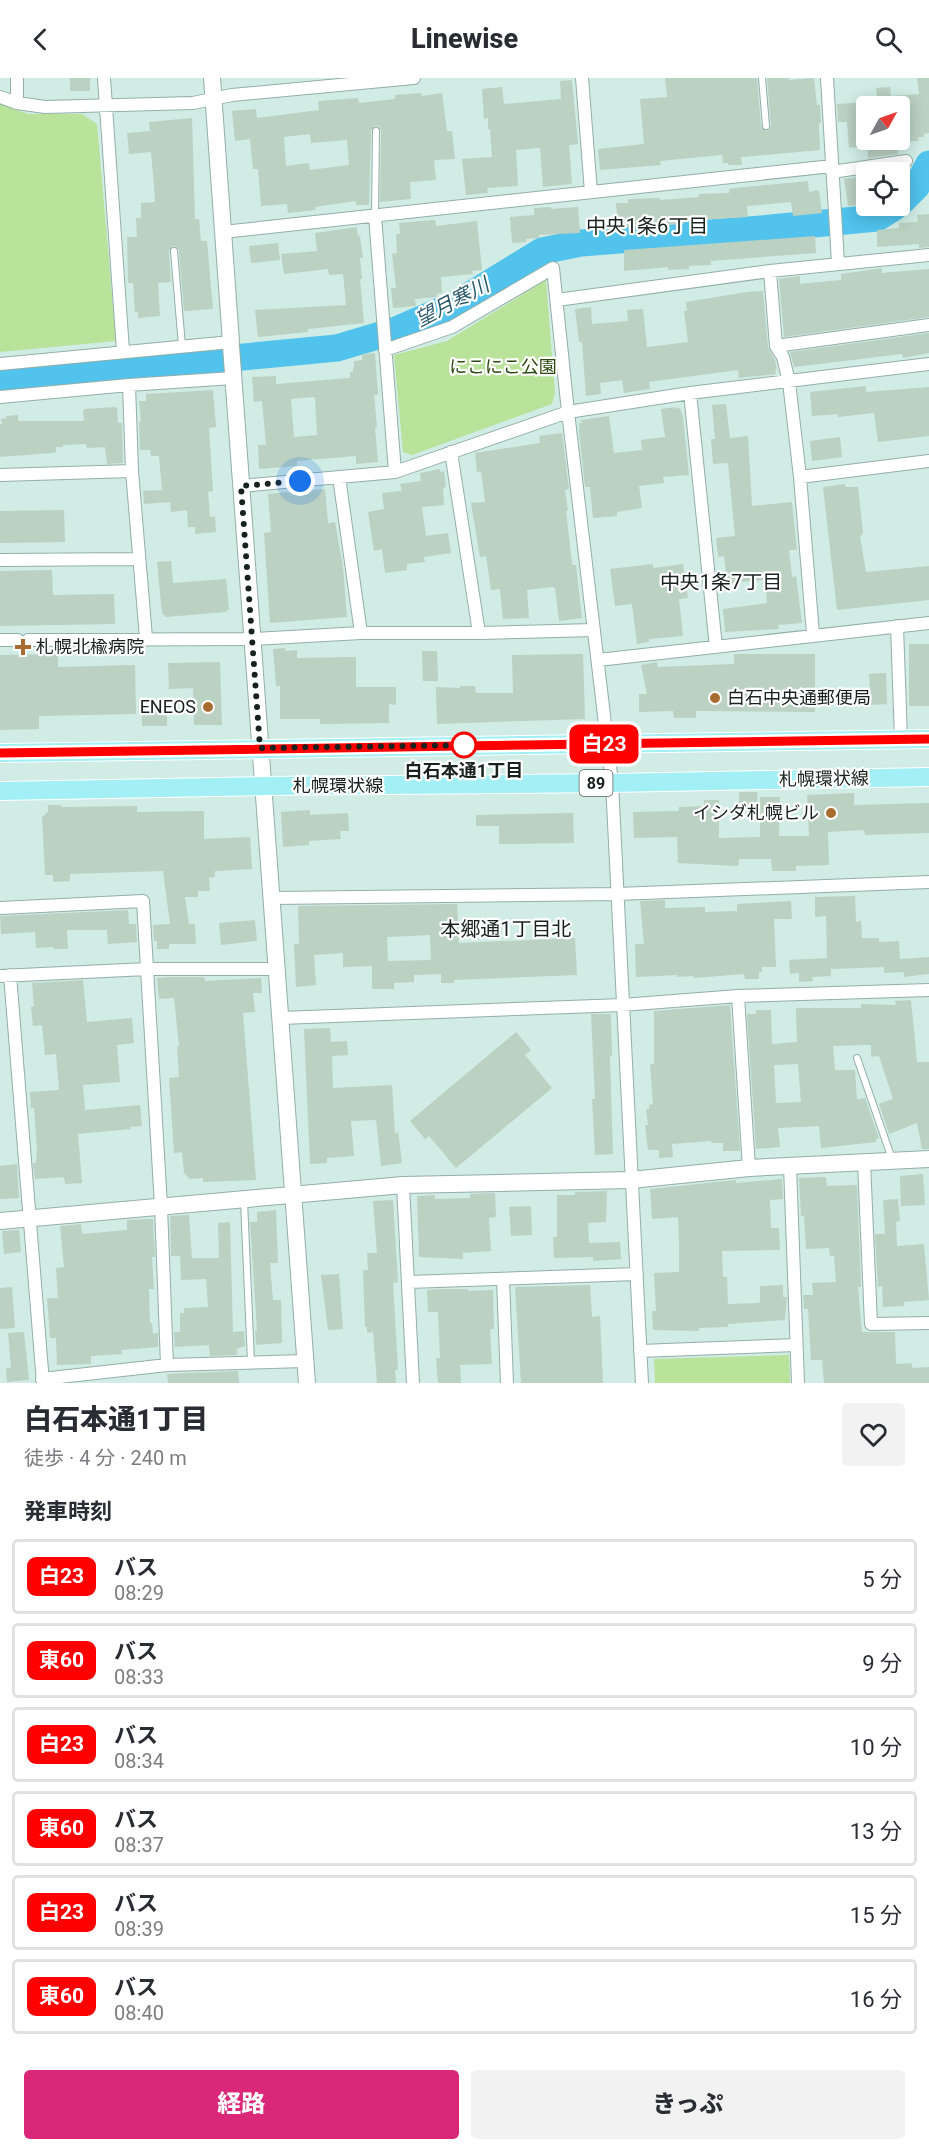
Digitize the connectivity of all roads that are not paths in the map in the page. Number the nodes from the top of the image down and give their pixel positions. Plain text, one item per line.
1 (17, 78) edge
2 (104, 78) edge
3 (212, 78) edge
4 (406, 78) edge
5 (582, 78) edge
6 (762, 78) edge
7 (827, 78) edge
8 (0, 97) edge
9 (213, 98) junction
10 (17, 103) junction
11 (105, 105) junction
12 (766, 126) dead end
13 (376, 131) dead end
14 (906, 161) dead end
15 (832, 169) junction
16 (591, 192) junction
17 (375, 216) junction
18 (223, 232) junction
19 (174, 251) dead end
20 (929, 255) edge
21 (838, 263) junction
22 (770, 271) junction
23 (557, 300) junction
24 (929, 325) edge
25 (231, 344) junction
26 (182, 346) junction
27 (385, 346) junction
28 (776, 346) junction
29 (123, 351) junction
30 (0, 363) edge
31 (929, 364) edge
32 (232, 372) junction
33 (789, 382) junction
34 (129, 385) junction
35 (690, 393) junction
36 (0, 397) edge
37 (568, 412) junction
38 (451, 452) junction
39 (929, 461) edge
40 (132, 471) junction
41 (395, 472) junction
42 (0, 476) edge
43 (339, 477) junction
44 (800, 477) junction
45 (241, 486) junction
46 (139, 559) junction
47 (0, 560) edge
48 (929, 623) edge
49 (897, 626) junction
50 (594, 630) junction
51 (361, 633) junction
52 (479, 633) junction
53 (813, 634) junction
54 (146, 638) junction
55 (253, 639) junction
56 (0, 640) edge
57 (716, 646) junction
58 (598, 660) junction
59 (901, 739) junction
60 (929, 739) edge
61 (608, 744) junction
62 (260, 748) junction
63 (0, 753) edge
64 (929, 777) edge
65 (612, 783) junction
66 (263, 786) junction
67 (0, 791) edge
68 (929, 882) edge
69 (617, 894) junction
70 (272, 898) junction
71 (0, 908) edge
72 (147, 969) junction
73 (277, 969) junction
74 (5, 976) edge
75 (929, 990) edge
76 (738, 996) junction
77 (622, 1005) junction
78 (281, 1018) junction
79 (857, 1058) dead end
80 (929, 1159) edge
81 (893, 1161) junction
82 (864, 1162) junction
83 (790, 1166) junction
84 (749, 1168) junction
85 (631, 1180) junction
86 (403, 1185) junction
87 (294, 1196) junction
88 (244, 1200) junction
89 (161, 1206) junction
90 (30, 1219) junction
91 (0, 1221) edge
92 (637, 1274) junction
93 (503, 1279) junction
94 (408, 1282) junction
95 (929, 1323) edge
96 (796, 1345) junction
97 (640, 1351) junction
98 (306, 1361) junction
99 (251, 1362) junction
100 (166, 1365) junction
101 (42, 1381) edge
102 (307, 1383) edge
103 (414, 1383) edge
104 (507, 1383) edge
105 (642, 1383) edge
106 (798, 1383) edge

1 - 10 street
2 - 11 street
3 - 9 street
4 - 9 street
5 - 16 street
6 - 12 lane
7 - 15 street
8 - 10 street
9 - 11 street
9 - 18 street
10 - 11 street
11 - 29 street
13 - 17 lane
14 - 15 street
15 - 16 street
15 - 21 street
16 - 17 street
17 - 18 street
17 - 27 street
18 - 25 street
19 - 26 lane
20 - 21 street
21 - 22 street
22 - 23 street
22 - 28 street
23 - 27 street
23 - 37 street
24 - 28 street
25 - 26 street
25 - 32 street
26 - 29 street
27 - 41 street
28 - 33 street
29 - 30 street
31 - 33 street
32 - 34 street
32 - 45 street
33 - 35 street
33 - 44 street
34 - 36 street
34 - 40 street
35 - 37 street
35 - 57 street
37 - 38 street
37 - 50 street
38 - 41 street
38 - 52 street
39 - 44 street
40 - 42 street
40 - 46 street
41 - 43 street
43 - 45 street
43 - 51 street
44 - 53 street
45 - 55 street
46 - 47 street
46 - 54 street
48 - 49 street
49 - 53 street
49 - 59 street
50 - 52 street
50 - 58 street
51 - 52 street
51 - 55 street
53 - 57 street
54 - 55 street
54 - 56 street
55 - 62 street
57 - 58 street
58 - 61 street
59 - 60 main road, 89
59 - 61 main road, 89
61 - 62 main road, 89
61 - 65 street
62 - 63 main road, 89
62 - 66 street
64 - 65 main road, 札幌環状線 / 89
65 - 66 main road, 札幌環状線 / 89
65 - 69 street
66 - 67 main road, 札幌環状線 / 89
66 - 70 street
68 - 69 street
69 - 70 street
69 - 77 street
70 - 73 street
71 - 72 street
72 - 73 street
72 - 74 street
72 - 89 street
73 - 78 street
74 - 90 street
75 - 76 street
76 - 77 street
76 - 84 street
77 - 78 street
77 - 85 street
78 - 87 street
79 - 81 lane
80 - 81 street
81 - 82 street
82 - 83 street
82 - 95 street
83 - 84 street
83 - 96 street
84 - 85 street
85 - 86 street
85 - 92 street
86 - 87 street
86 - 94 street
87 - 88 street
87 - 98 street
88 - 89 street
88 - 99 lane
89 - 90 street
89 - 100 street
90 - 91 street
90 - 101 street
92 - 93 street
92 - 97 street
93 - 94 street
93 - 104 street
94 - 103 street
96 - 97 street
96 - 106 street
97 - 105 street
98 - 99 street
98 - 102 street
99 - 100 street
100 - 101 street

